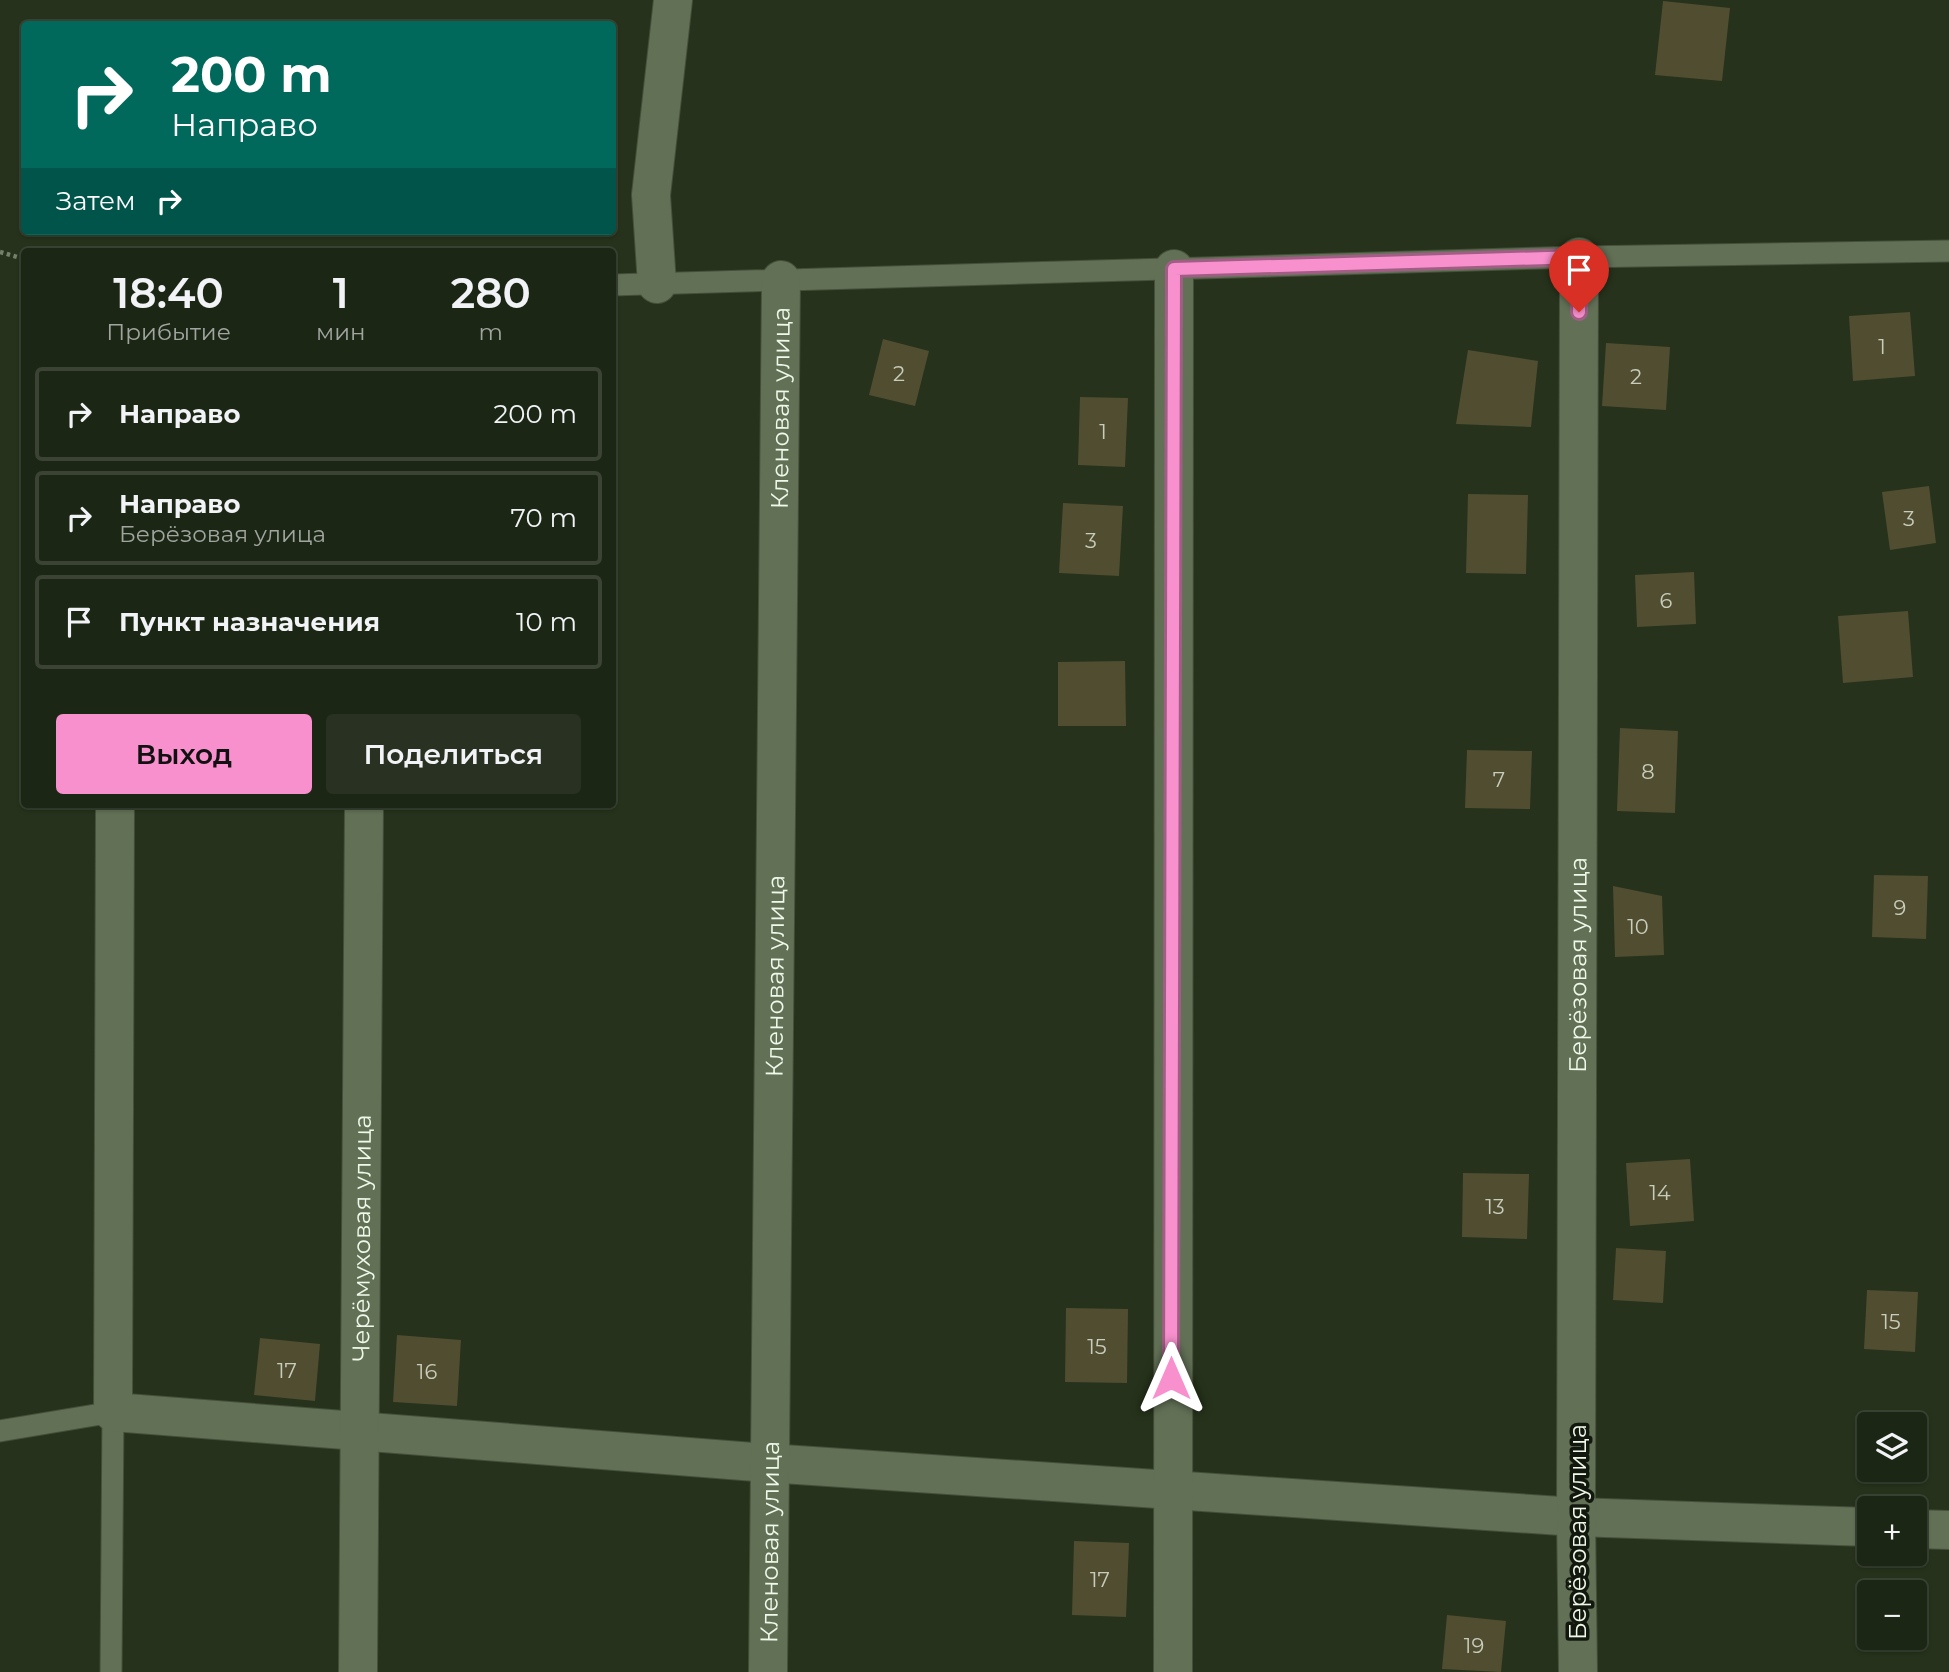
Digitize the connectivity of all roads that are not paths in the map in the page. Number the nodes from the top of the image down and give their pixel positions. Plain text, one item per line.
1 (673, 0) edge
2 (1949, 251) edge
3 (1580, 257) junction
4 (1174, 269) junction
5 (781, 280) junction
6 (657, 284) junction
7 (616, 285) edge
8 (116, 808) edge
9 (364, 808) edge
10 (113, 1412) junction
11 (360, 1430) junction
12 (0, 1432) edge
13 (768, 1463) junction
14 (1171, 1489) junction
15 (1576, 1517) junction
16 (1857, 1527) edge
17 (1927, 1529) edge
18 (1949, 1530) edge
19 (111, 1672) edge
20 (358, 1672) edge
21 (768, 1672) edge
22 (1173, 1672) edge
23 (1578, 1672) edge

1 - 6 street
2 - 3 lane
3 - 4 lane
3 - 15 street, Берёзовая улица
4 - 5 lane
4 - 14 street
5 - 6 lane
5 - 13 street, Кленовая улица
6 - 7 lane
8 - 10 street
9 - 11 street, Черёмуховая улица
10 - 11 street
10 - 12 lane
10 - 19 lane
11 - 13 street
11 - 20 street, Черёмуховая улица
13 - 14 street
13 - 21 street, Кленовая улица
14 - 15 street
14 - 22 street
15 - 16 street
15 - 23 street, Берёзовая улица
17 - 18 street

